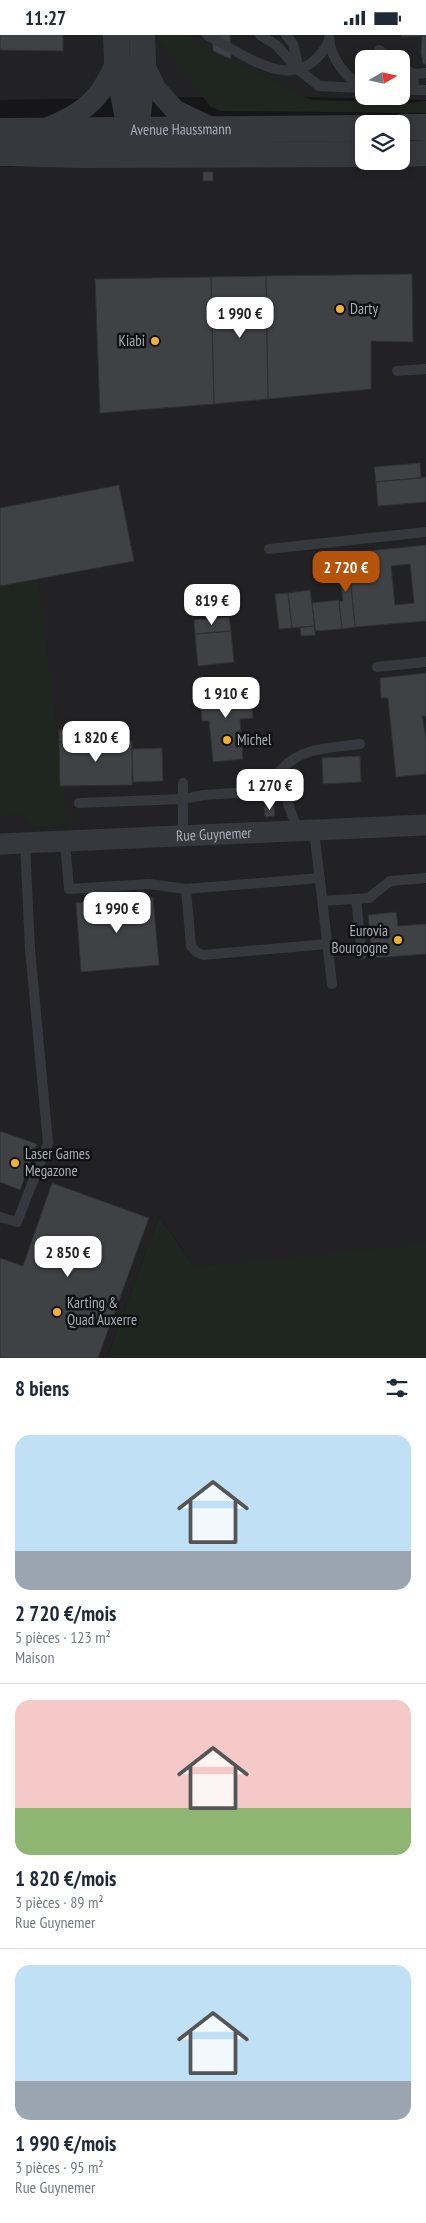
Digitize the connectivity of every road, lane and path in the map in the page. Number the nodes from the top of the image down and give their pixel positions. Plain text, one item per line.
1 (142, 35) edge
2 (207, 35) edge
3 (260, 35) edge
4 (286, 35) edge
5 (329, 38) edge
6 (117, 47) edge
7 (143, 62) junction
8 (299, 70) junction
9 (410, 72) edge
10 (426, 73) edge
11 (413, 74) junction
12 (355, 82) edge
13 (355, 88) edge
14 (410, 90) edge
15 (414, 90) junction
16 (426, 90) edge
17 (355, 127) edge
18 (410, 127) edge
19 (426, 127) edge
20 (215, 129) junction
21 (0, 131) edge
22 (38, 131) junction
23 (134, 138) junction
24 (0, 153) edge
25 (355, 153) edge
26 (410, 153) edge
27 (426, 153) edge
28 (426, 369) edge
29 (397, 371) dead end
30 (426, 532) edge
31 (269, 549) dead end
32 (426, 662) edge
33 (377, 667) dead end
34 (360, 744) dead end
35 (183, 783) dead end
36 (249, 792) dead end
37 (183, 799) junction
38 (79, 803) dead end
39 (426, 825) edge
40 (306, 830) junction
41 (183, 836) junction
42 (65, 842) junction
43 (25, 843) junction
44 (0, 845) edge
45 (320, 878) junction
46 (426, 878) edge
47 (186, 889) junction
48 (356, 899) junction
49 (322, 901) junction
50 (327, 944) junction
51 (362, 954) dead end
52 (332, 985) dead end
53 (0, 1217) edge

1 - 7 street
2 - 8 lane
3 - 8 lane
4 - 8 lane
5 - 8 lane
5 - 12 lane
6 - 22 street
6 - 23 street
7 - 20 street
7 - 23 street
8 - 13 lane
9 - 11 lane
10 - 11 lane
11 - 15 lane
14 - 15 lane
15 - 16 lane
17 - 20 street, Avenue Haussmann
18 - 19 street
20 - 23 street, Avenue Haussmann
21 - 22 street, Avenue Haussmann
22 - 23 street, Avenue Haussmann
23 - 24 street, Avenue Haussmann
23 - 25 street, Avenue Haussmann
26 - 27 street
28 - 29 lane
30 - 31 lane
32 - 33 lane
34 - 40 lane
35 - 37 lane
36 - 37 lane
37 - 38 lane
37 - 41 lane
39 - 40 street, Rue Guynemer
40 - 41 street, Rue Guynemer
40 - 45 lane
41 - 42 street, Rue Guynemer
42 - 43 street, Rue Guynemer
42 - 47 lane
43 - 44 street, Rue Guynemer
43 - 53 lane
45 - 47 lane
45 - 49 lane
46 - 48 lane
47 - 50 lane
48 - 49 lane
48 - 51 lane
49 - 50 lane
50 - 52 lane

